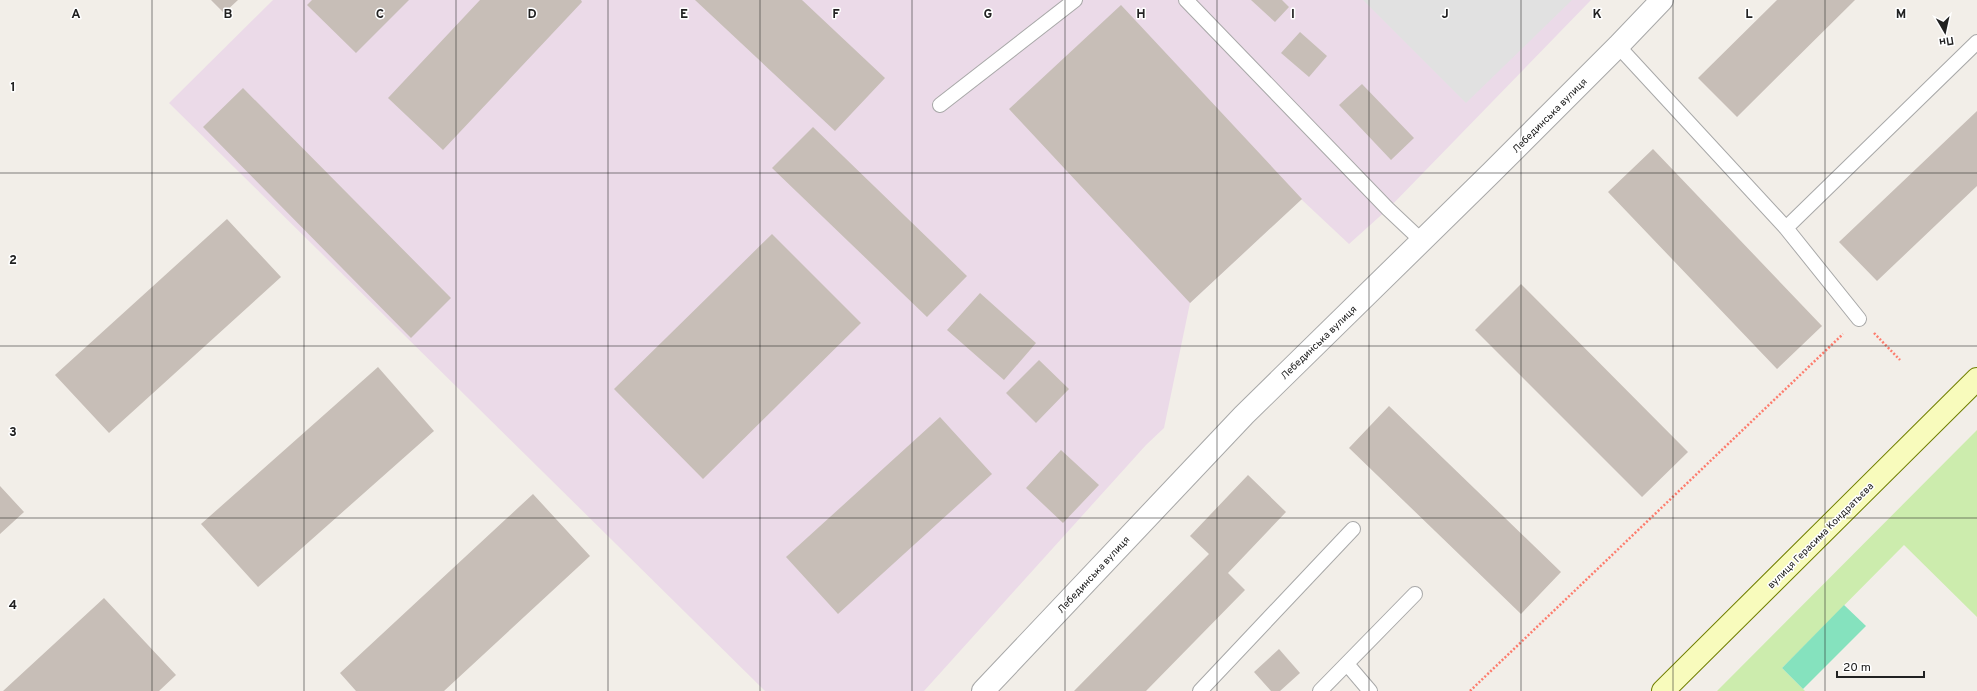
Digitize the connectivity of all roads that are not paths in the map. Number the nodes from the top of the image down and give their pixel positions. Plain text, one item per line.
1 (1075, 0) edge
2 (1186, 0) edge
3 (1662, 0) edge
4 (1977, 42) edge
5 (1618, 46) junction
6 (940, 105) dead end
7 (1786, 228) junction
8 (1422, 241) junction
9 (1859, 319) road end
10 (1977, 379) edge
11 (1353, 529) dead end
12 (1415, 594) dead end
13 (1346, 664) junction
14 (983, 691) edge
15 (1200, 691) edge
16 (1320, 691) edge
17 (1370, 691) edge
18 (1663, 691) edge

1 - 6 lane
2 - 8 lane
3 - 5 street, Лебединська вулиця
4 - 7 lane
5 - 7 lane
5 - 8 street, Лебединська вулиця
7 - 9 lane
8 - 14 street, Лебединська вулиця
10 - 18 main road, вулиця Герасима Кондратьєва
11 - 15 lane
12 - 13 lane
13 - 16 lane
13 - 17 lane

